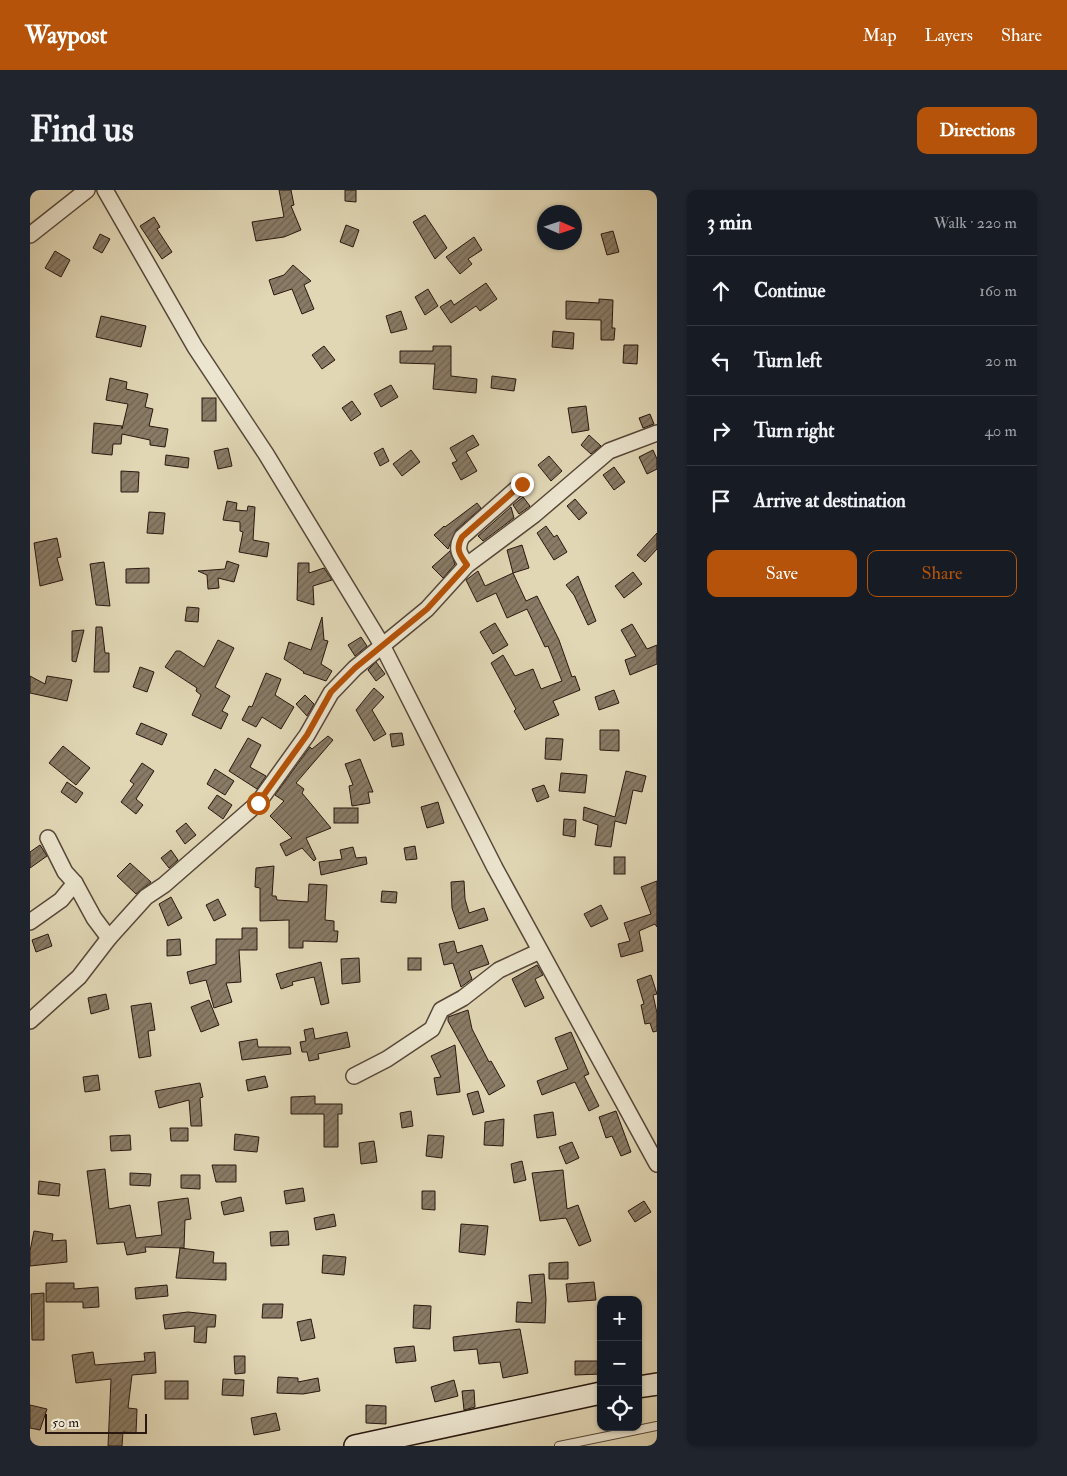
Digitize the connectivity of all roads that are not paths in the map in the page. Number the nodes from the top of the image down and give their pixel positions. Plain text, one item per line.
1 (87, 190) edge
2 (105, 190) edge
3 (30, 235) edge
4 (657, 433) edge
5 (522, 484) dead end
6 (467, 565) junction
7 (382, 646) junction
8 (48, 838) dead end
9 (75, 883) junction
10 (30, 922) edge
11 (109, 938) junction
12 (540, 951) junction
13 (30, 1021) edge
14 (354, 1076) dead end
15 (657, 1164) edge
16 (657, 1384) edge
17 (642, 1386) edge
18 (597, 1394) edge
19 (657, 1426) edge
20 (355, 1446) edge
21 (559, 1446) edge

1 - 3 street
2 - 7 street
4 - 6 street
5 - 6 street
6 - 7 street
7 - 11 street
7 - 12 street
8 - 9 street
9 - 10 street
9 - 11 street
11 - 13 street
12 - 14 street
12 - 15 street
16 - 17 street
18 - 20 street
19 - 21 lane

